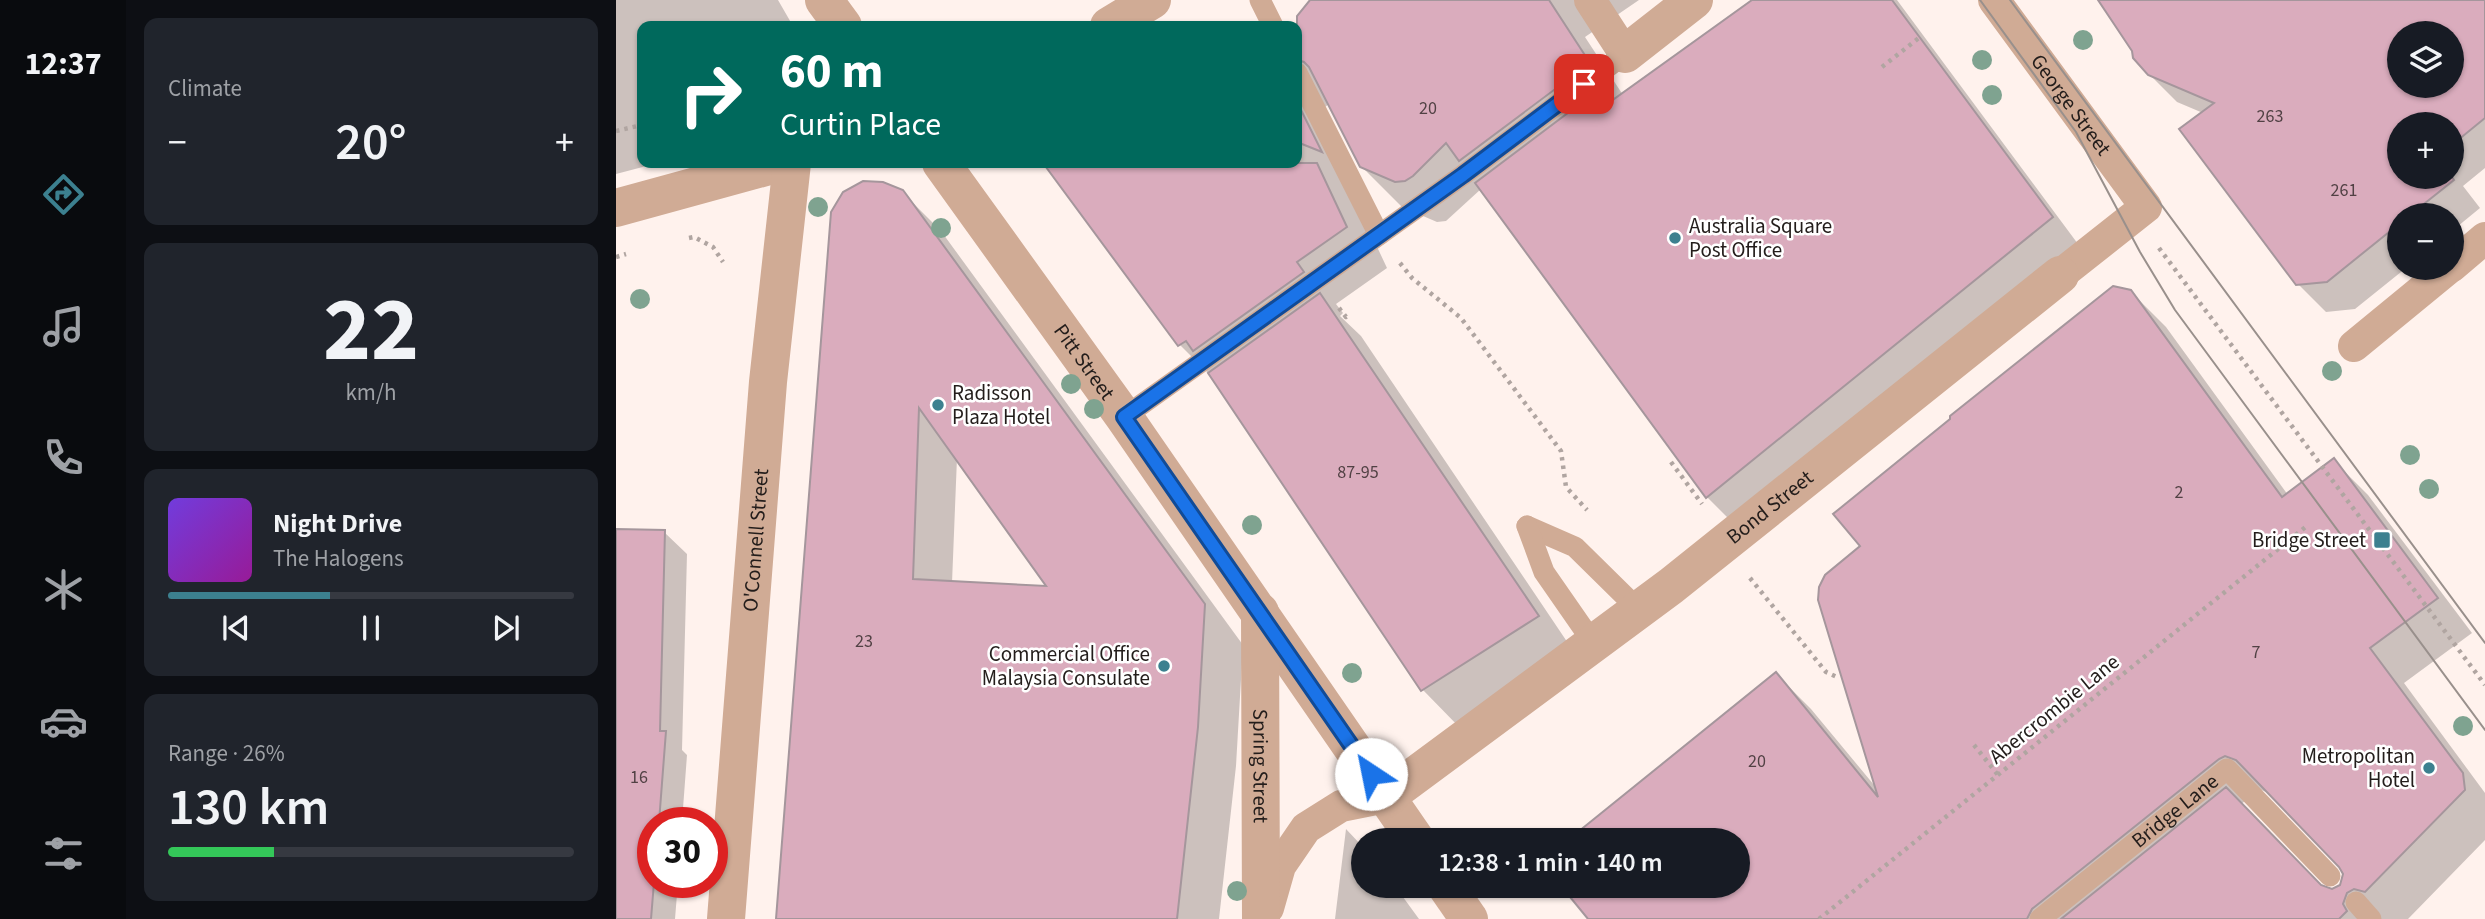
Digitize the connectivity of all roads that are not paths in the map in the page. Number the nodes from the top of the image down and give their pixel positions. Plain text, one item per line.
1 (824, 0) edge
2 (1152, 0) edge
3 (1259, 0) edge
4 (1590, 0) edge
5 (1695, 0) edge
6 (1994, 0) edge
7 (840, 21) edge
8 (1117, 21) edge
9 (1270, 21) edge
10 (1625, 54) junction
11 (1302, 83) edge
12 (762, 168) edge
13 (791, 168) edge
14 (945, 168) edge
15 (616, 208) edge
16 (2146, 208) joint
17 (1379, 235) junction
18 (2485, 239) edge
19 (2464, 256) edge
20 (2060, 275) joint
21 (2434, 280) edge
22 (2354, 346) dead end
23 (1124, 417) junction
24 (1639, 610) junction
25 (1260, 612) junction
26 (1594, 644) junction
27 (1386, 797) junction
28 (1408, 828) edge
29 (2330, 876) dead end
30 (1454, 898) edge
31 (2356, 902) dead end
32 (726, 919) edge
33 (1263, 919) edge
34 (1469, 919) edge
35 (2040, 919) edge
36 (2371, 919) edge

1 - 7 street
2 - 8 street
3 - 9 lane
4 - 10 street
5 - 10 street
6 - 16 street, George Street
10 - 17 lane
11 - 17 lane
12 - 15 street
13 - 32 street, O'Connell Street
14 - 23 street, Pitt Street
16 - 20 street, Bond Street
17 - 23 lane
18 - 19 street
20 - 24 street, Bond Street
21 - 22 street
23 - 25 street, Pitt Street
24 - 26 street, Bond Street
24 - 26 lane
25 - 27 street, Pitt Street
25 - 33 street, Spring Street
26 - 27 street, Bond Street
27 - 28 street, Pitt Street
27 - 33 street, Spring Street
29 - 35 lane, Bridge Lane
30 - 34 street
31 - 36 lane

